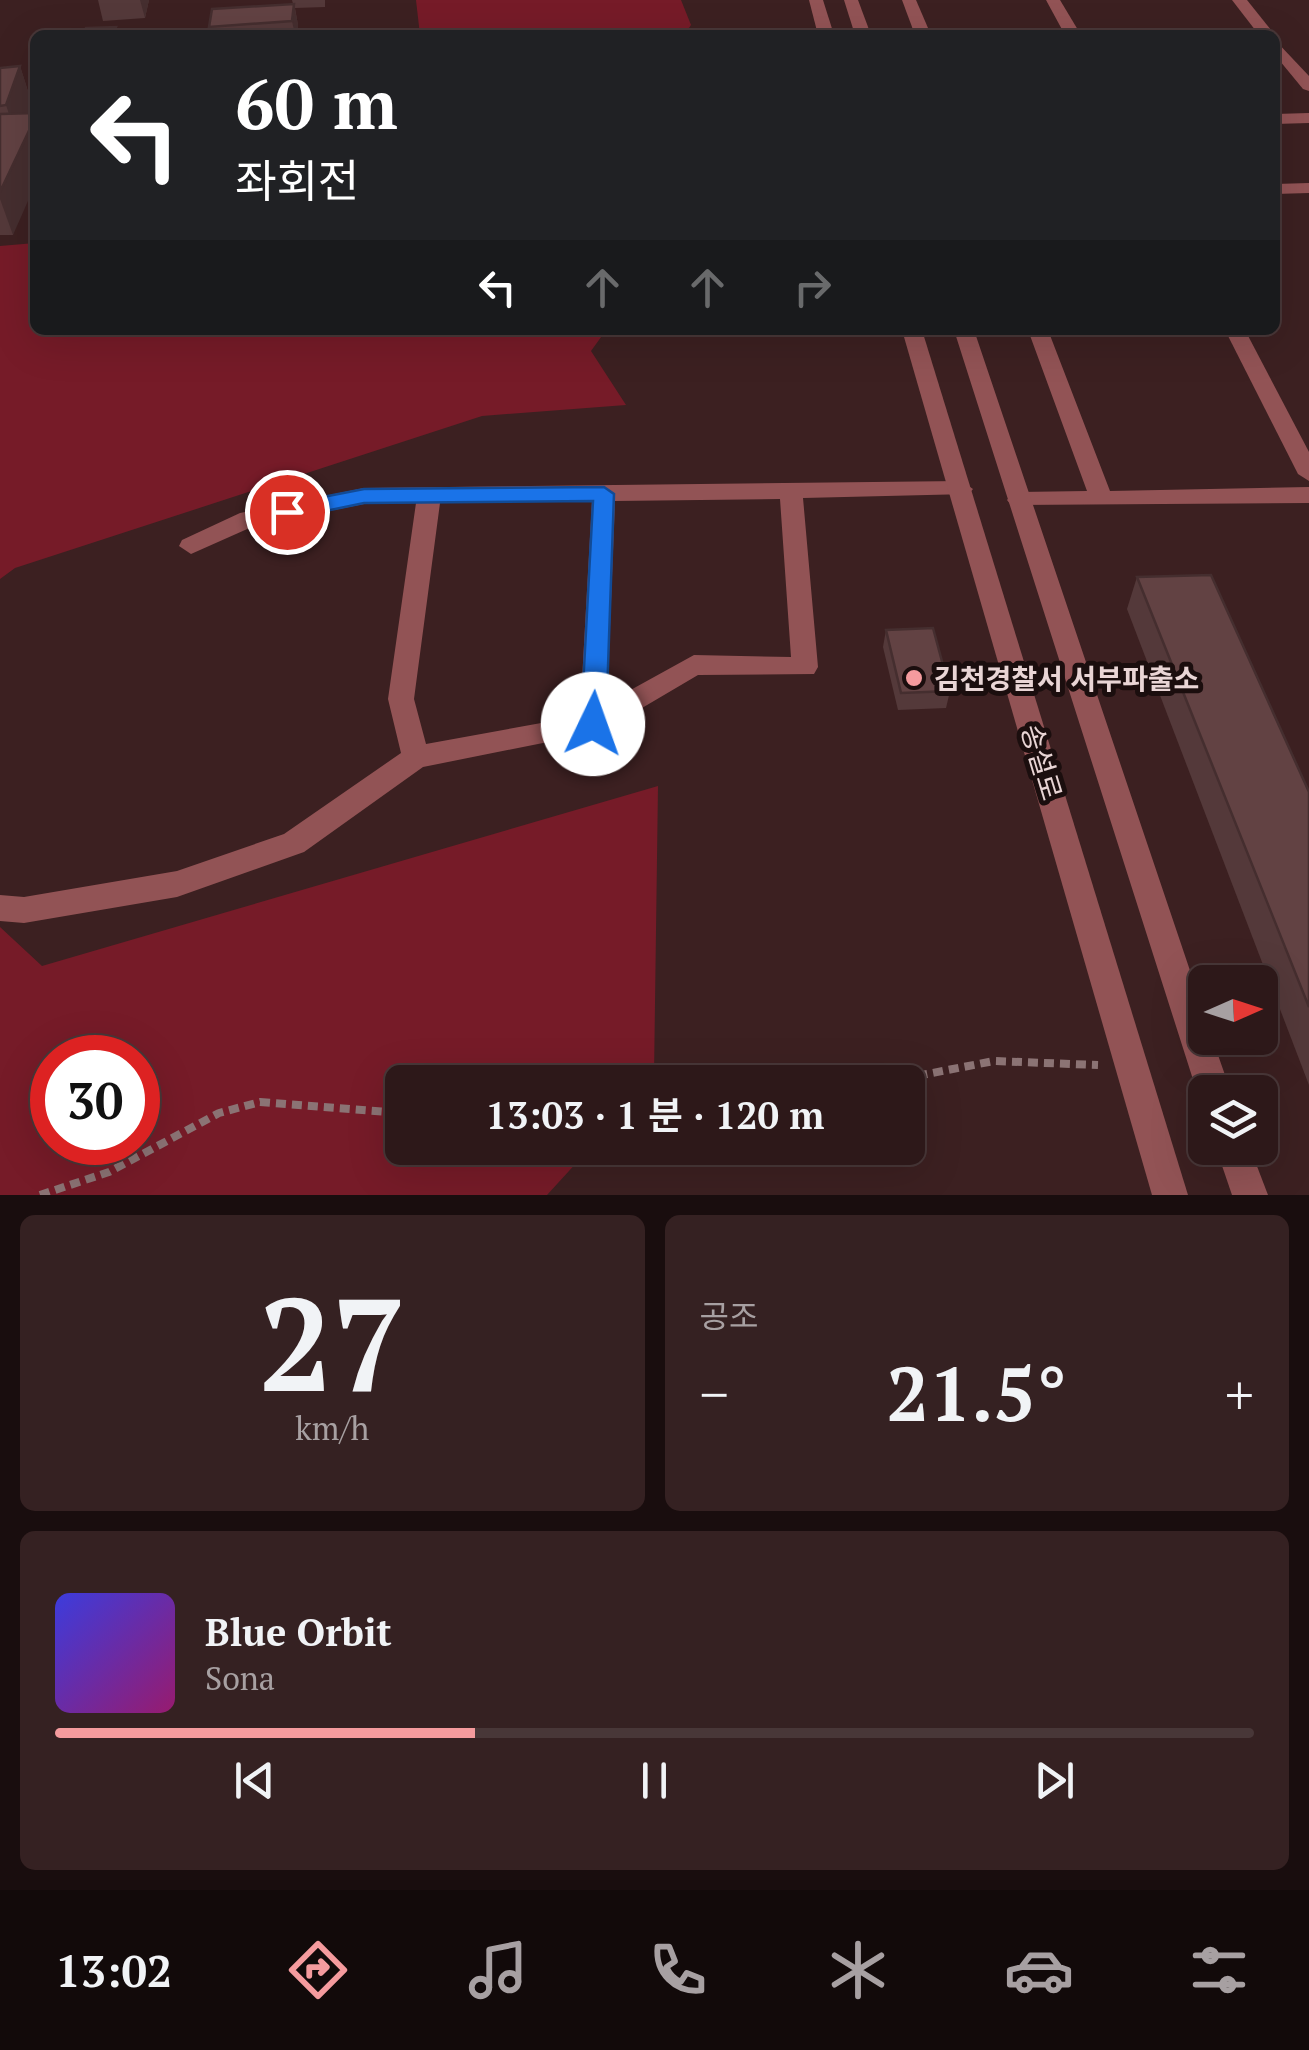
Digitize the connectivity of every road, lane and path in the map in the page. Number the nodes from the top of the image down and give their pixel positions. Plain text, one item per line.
1 (816, 0) edge
2 (851, 0) edge
3 (909, 0) edge
4 (1053, 0) edge
5 (1239, 0) edge
6 (825, 30) edge
7 (862, 30) edge
8 (921, 30) edge
9 (1070, 30) edge
10 (1263, 30) edge
11 (1280, 50) edge
12 (1309, 86) edge
13 (1309, 118) edge
14 (1280, 119) edge
15 (1309, 188) edge
16 (1280, 189) edge
17 (914, 335) edge
18 (966, 335) edge
19 (1040, 335) edge
20 (1238, 335) edge
21 (1309, 474) edge
22 (961, 489) junction
23 (791, 492) junction
24 (604, 494) junction
25 (429, 495) junction
26 (1309, 495) edge
27 (1102, 499) junction
28 (1019, 500) junction
29 (191, 546) dead end
30 (593, 724) junction
31 (416, 757) junction
32 (0, 908) edge
33 (1133, 1066) junction
34 (925, 1074) edge
35 (1208, 1075) edge
36 (385, 1112) edge
37 (1239, 1165) edge
38 (40, 1195) edge
39 (1170, 1195) edge
40 (1250, 1195) edge

1 - 6 street
2 - 7 street
3 - 8 street
4 - 9 street
5 - 10 street
11 - 12 street
13 - 14 street
15 - 16 street
17 - 22 street, 송설로
18 - 28 street
19 - 27 street
20 - 21 street
22 - 23 street
22 - 33 street, 송설로
23 - 24 street
23 - 30 street
24 - 25 street
24 - 30 street
25 - 29 street
25 - 31 street
26 - 27 street
27 - 28 street
28 - 35 street
30 - 31 street
31 - 32 street
33 - 34 path
33 - 39 street, 송설로
36 - 38 path
37 - 40 street

